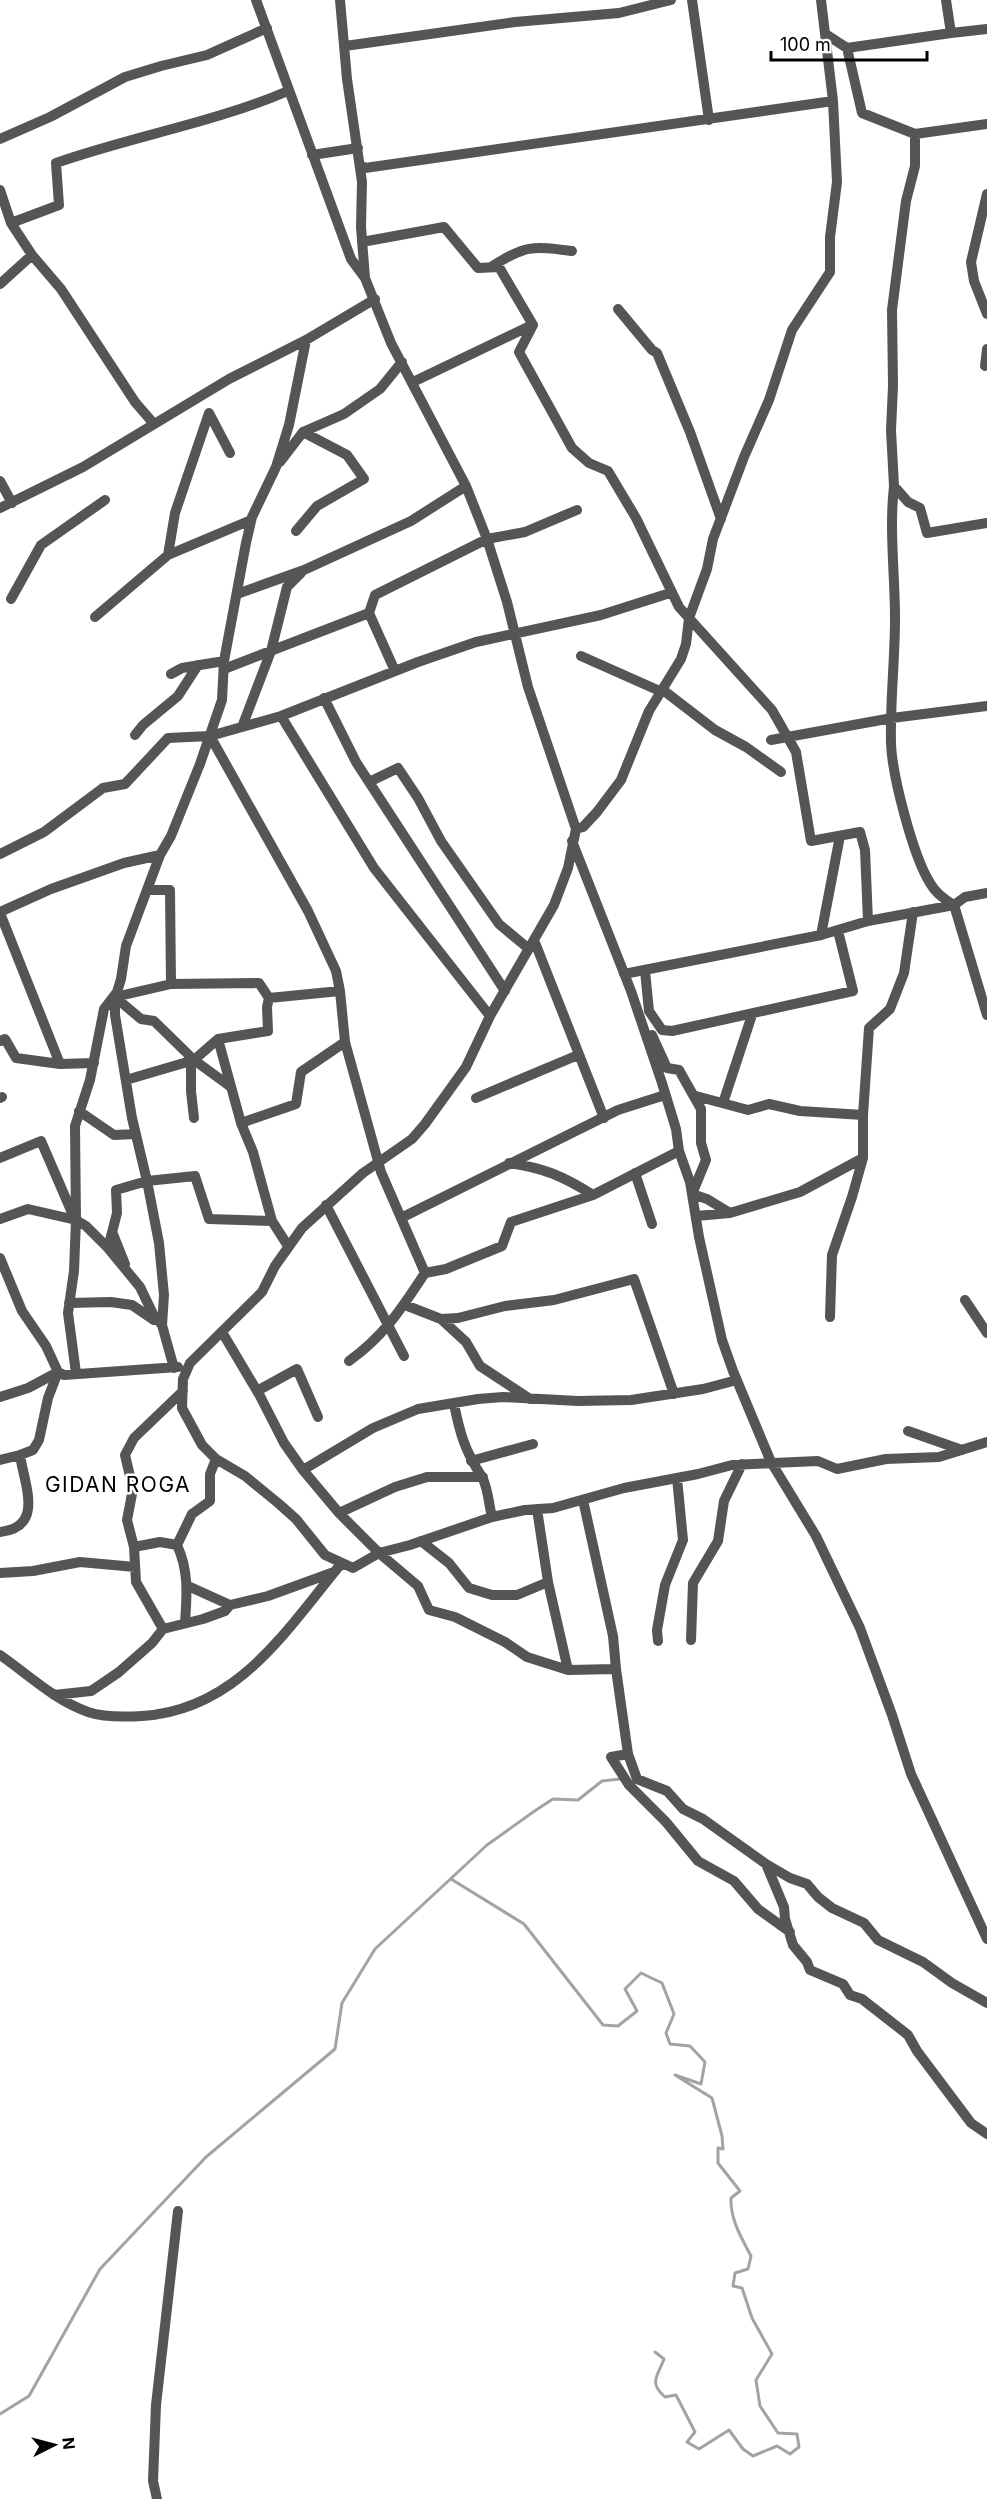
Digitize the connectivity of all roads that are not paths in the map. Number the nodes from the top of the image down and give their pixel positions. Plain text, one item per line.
1 (256, 0) edge
2 (340, 0) edge
3 (671, 0) edge
4 (692, 0) edge
5 (821, 0) edge
6 (946, 0) edge
7 (267, 28) junction
8 (987, 29) edge
9 (951, 33) junction
10 (827, 35) junction
11 (345, 46) junction
12 (847, 48) junction
13 (288, 91) junction
14 (833, 101) junction
15 (709, 120) junction
16 (987, 124) edge
17 (915, 134) junction
18 (0, 139) edge
19 (358, 148) junction
20 (312, 155) junction
21 (360, 165) junction
22 (0, 190) edge
23 (987, 194) edge
24 (11, 223) junction
25 (982, 235) edge
26 (362, 242) junction
27 (572, 251) dead end
28 (32, 255) junction
29 (491, 267) junction
30 (365, 278) junction
31 (0, 284) edge
32 (375, 299) junction
33 (618, 309) dead end
34 (987, 314) edge
35 (532, 325) junction
36 (306, 340) junction
37 (987, 349) edge
38 (402, 362) junction
39 (986, 366) edge
40 (413, 382) junction
41 (154, 424) junction
42 (303, 432) junction
43 (230, 453) dead end
44 (276, 466) junction
45 (0, 481) edge
46 (466, 486) junction
47 (894, 486) junction
48 (105, 500) dead end
49 (12, 503) junction
50 (0, 508) edge
51 (577, 510) dead end
52 (721, 519) junction
53 (251, 520) junction
54 (987, 523) edge
55 (296, 531) dead end
56 (487, 539) junction
57 (168, 555) junction
58 (304, 570) junction
59 (670, 593) junction
60 (237, 594) junction
61 (11, 599) dead end
62 (369, 613) junction
63 (95, 617) dead end
64 (689, 618) junction
65 (515, 632) junction
66 (271, 651) junction
67 (581, 656) dead end
68 (198, 665) junction
69 (224, 665) junction
70 (395, 671) junction
71 (171, 674) dead end
72 (662, 691) junction
73 (324, 699) junction
74 (987, 706) edge
75 (281, 716) junction
76 (892, 718) junction
77 (242, 727) junction
78 (135, 735) dead end
79 (210, 736) junction
80 (771, 740) dead end
81 (781, 772) dead end
82 (369, 782) junction
83 (576, 829) junction
84 (840, 836) junction
85 (572, 841) junction
86 (0, 854) edge
87 (160, 855) junction
88 (147, 890) junction
89 (987, 893) edge
90 (954, 905) junction
91 (913, 912) junction
92 (0, 913) edge
93 (868, 921) junction
94 (838, 931) junction
95 (821, 935) junction
96 (532, 944) junction
97 (645, 971) junction
98 (624, 974) junction
99 (171, 984) junction
100 (340, 991) junction
101 (505, 991) junction
102 (115, 997) junction
103 (268, 998) junction
104 (649, 1011) junction
105 (752, 1015) junction
106 (987, 1015) edge
107 (490, 1016) junction
108 (218, 1039) junction
109 (0, 1041) edge
110 (345, 1042) junction
111 (578, 1055) junction
112 (193, 1060) junction
113 (94, 1063) junction
114 (60, 1064) junction
115 (126, 1080) junction
116 (231, 1087) junction
117 (666, 1095) junction
118 (696, 1096) junction
119 (476, 1098) dead end
120 (723, 1103) junction
121 (79, 1112) junction
122 (863, 1115) junction
123 (194, 1118) dead end
124 (604, 1118) junction
125 (241, 1123) junction
126 (135, 1134) junction
127 (679, 1151) junction
128 (0, 1158) edge
129 (863, 1158) junction
130 (379, 1160) junction
131 (508, 1163) junction
132 (635, 1173) junction
133 (147, 1181) junction
134 (692, 1194) junction
135 (593, 1195) junction
136 (326, 1205) junction
137 (730, 1213) junction
138 (696, 1216) junction
139 (401, 1218) junction
140 (0, 1219) edge
141 (76, 1221) junction
142 (272, 1221) junction
143 (652, 1224) dead end
144 (113, 1234) junction
145 (288, 1246) junction
146 (108, 1248) junction
147 (0, 1258) edge
148 (127, 1270) junction
149 (425, 1273) junction
150 (965, 1300) dead end
151 (69, 1303) junction
152 (405, 1305) junction
153 (830, 1317) dead end
154 (441, 1319) junction
155 (162, 1325) junction
156 (388, 1325) junction
157 (222, 1332) junction
158 (987, 1333) edge
159 (404, 1356) dead end
160 (350, 1361) dead end
161 (190, 1363) junction
162 (174, 1368) junction
163 (58, 1372) junction
164 (76, 1373) junction
165 (737, 1380) junction
166 (183, 1391) junction
167 (257, 1391) junction
168 (674, 1394) junction
169 (0, 1397) edge
170 (530, 1400) junction
171 (454, 1404) junction
172 (318, 1416) dead end
173 (908, 1431) dead end
174 (987, 1442) edge
175 (533, 1443) dead end
176 (962, 1450) junction
177 (20, 1455) junction
178 (216, 1459) junction
179 (0, 1460) edge
180 (471, 1461) junction
181 (771, 1462) junction
182 (742, 1464) junction
183 (303, 1470) junction
184 (483, 1478) junction
185 (677, 1478) junction
186 (583, 1500) junction
187 (537, 1509) junction
188 (339, 1513) junction
189 (492, 1518) junction
190 (0, 1532) edge
191 (421, 1541) junction
192 (177, 1545) junction
193 (134, 1546) junction
194 (379, 1553) junction
195 (135, 1567) junction
196 (338, 1568) junction
197 (0, 1573) edge
198 (548, 1582) junction
199 (188, 1586) junction
200 (230, 1605) junction
201 (185, 1623) junction
202 (163, 1629) junction
203 (691, 1640) dead end
204 (658, 1641) dead end
205 (0, 1655) edge
206 (616, 1669) junction
207 (568, 1670) junction
208 (54, 1695) junction
209 (628, 1754) junction
210 (766, 1864) junction
211 (790, 1932) junction
212 (987, 1939) edge
213 (987, 2003) edge
214 (987, 2134) edge
215 (178, 2211) dead end
216 (157, 2499) edge

1 - 7 street
2 - 11 street
3 - 11 street
4 - 15 street
5 - 10 street
6 - 9 street
7 - 13 street
7 - 18 street
8 - 9 street
9 - 12 street
10 - 12 street
10 - 14 street
11 - 19 street
12 - 17 street
13 - 20 street
13 - 24 street
14 - 15 street
14 - 52 street
15 - 21 street
16 - 17 street
17 - 47 street
19 - 20 street
19 - 21 street
20 - 30 street
21 - 26 street
22 - 24 street
23 - 25 street
24 - 28 street
25 - 34 street
26 - 29 street
26 - 30 street
27 - 29 street
28 - 31 street
28 - 41 street
29 - 35 street
30 - 32 street
32 - 36 street
32 - 38 street
33 - 52 street
35 - 40 street
35 - 59 street
36 - 41 street
36 - 44 street
37 - 39 street
38 - 40 street
38 - 42 street
40 - 46 street
41 - 49 street
42 - 44 street
42 - 55 street
43 - 57 street
44 - 53 street
45 - 49 street
46 - 56 street
46 - 58 street
47 - 54 street
47 - 76 street
48 - 61 street
49 - 50 street
51 - 56 street
52 - 64 street
53 - 57 street
53 - 60 street
56 - 62 street
56 - 65 street
57 - 63 street
58 - 60 street
58 - 66 street
59 - 64 street
59 - 65 street
60 - 69 street
62 - 66 street
62 - 70 street
64 - 72 street
64 - 84 street
65 - 70 street
65 - 83 street
66 - 69 street
66 - 77 street
67 - 72 street
68 - 69 street
68 - 71 street
68 - 78 street
69 - 79 street
70 - 73 street
72 - 81 street
72 - 83 street
73 - 75 street
73 - 82 street
74 - 76 street
75 - 77 street
75 - 107 street
76 - 80 street
76 - 90 street
77 - 79 street
79 - 86 street
79 - 87 street
79 - 100 street
82 - 96 street
82 - 101 street
83 - 85 street
84 - 93 street
84 - 95 street
85 - 96 street
85 - 98 street
87 - 88 street
87 - 92 street
88 - 99 street
88 - 102 street
89 - 90 street
90 - 91 street
90 - 106 street
91 - 93 street
91 - 122 street
92 - 114 street
93 - 94 street
94 - 95 street
94 - 105 street
95 - 97 street
96 - 101 street
96 - 111 street
97 - 98 street
97 - 104 street
98 - 117 street
99 - 102 street
99 - 103 street
100 - 103 street
100 - 110 street
101 - 107 street
102 - 112 street
102 - 113 street
102 - 115 street
103 - 108 street
104 - 105 street
104 - 118 street
105 - 120 street
107 - 130 street
108 - 112 street
108 - 116 street
109 - 114 street
110 - 125 street
110 - 130 street
111 - 119 street
111 - 124 street
112 - 115 street
112 - 116 street
112 - 123 street
113 - 114 street
113 - 121 street
115 - 126 street
116 - 125 street
117 - 124 street
117 - 127 street
118 - 120 street
118 - 134 street
120 - 122 street
121 - 126 street
121 - 141 street
122 - 129 street
124 - 131 street
125 - 142 street
126 - 133 street
127 - 132 street
127 - 134 street
128 - 141 street
129 - 137 street
129 - 153 street
130 - 136 street
130 - 139 street
131 - 135 street
131 - 139 street
132 - 135 street
132 - 143 street
133 - 142 street
133 - 144 street
133 - 155 street
134 - 137 street
134 - 138 street
135 - 149 street
136 - 145 street
136 - 156 street
137 - 138 street
138 - 165 street
139 - 149 street
140 - 141 street
141 - 146 street
141 - 151 street
142 - 145 street
144 - 146 street
144 - 148 street
145 - 157 street
146 - 148 street
147 - 163 street
148 - 155 street
149 - 152 street
150 - 158 street
151 - 155 street
151 - 164 street
152 - 154 street
152 - 156 street
154 - 168 street
154 - 170 street
155 - 162 street
156 - 159 street
156 - 160 street
157 - 161 street
157 - 167 street
161 - 162 street
161 - 166 street
162 - 164 street
163 - 164 street
163 - 169 street
163 - 177 street
165 - 168 street
165 - 181 street
166 - 178 street
166 - 193 street
167 - 172 street
167 - 183 street
168 - 170 street
170 - 171 street
171 - 180 street
171 - 183 street
173 - 176 street
174 - 176 street
175 - 180 street
176 - 181 street
177 - 179 street
177 - 190 street
178 - 192 street
178 - 196 street
180 - 184 street
181 - 182 street
181 - 212 street
182 - 185 street
182 - 203 street
183 - 188 street
184 - 188 street
184 - 189 street
185 - 186 street
185 - 204 street
186 - 187 street
186 - 206 street
187 - 189 street
187 - 198 street
188 - 194 street
189 - 191 street
191 - 194 street
191 - 198 street
192 - 193 street
192 - 199 street
193 - 195 street
194 - 196 street
194 - 207 street
195 - 197 street
195 - 202 street
196 - 200 street
196 - 208 street
198 - 207 street
199 - 200 street
199 - 201 street
200 - 201 street
201 - 202 street
202 - 208 street
205 - 208 street
206 - 207 street
206 - 209 street
209 - 210 street
209 - 211 street
210 - 211 street
210 - 213 street
211 - 214 street
215 - 216 street

